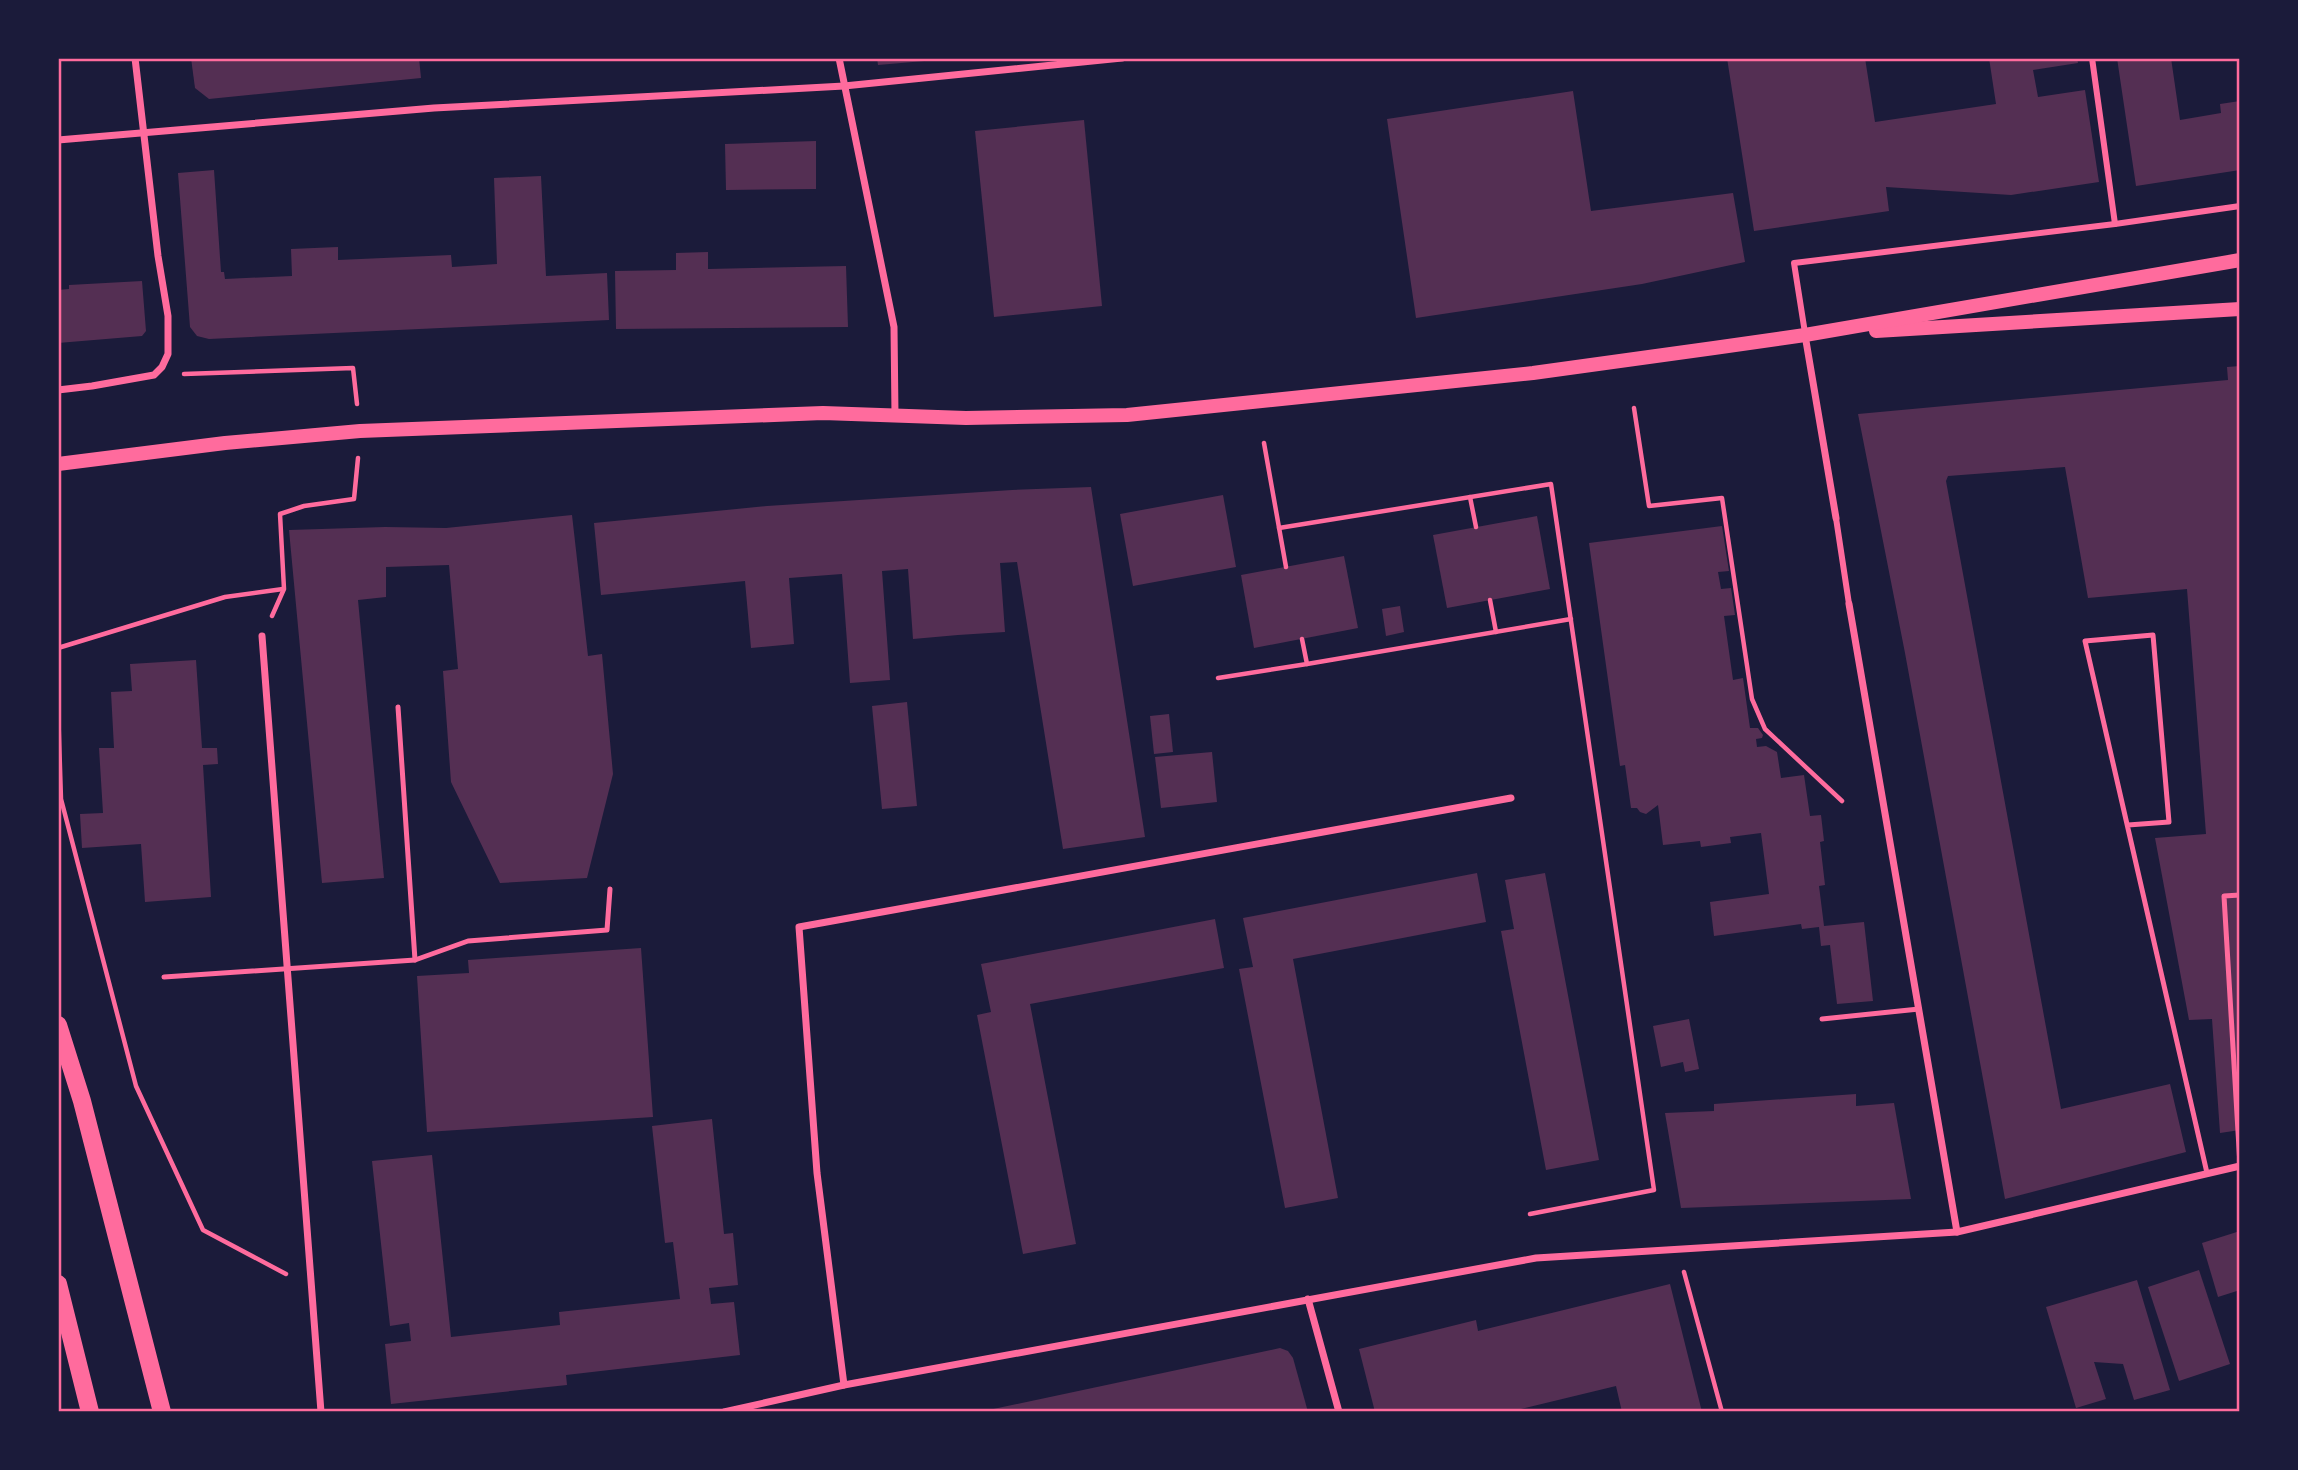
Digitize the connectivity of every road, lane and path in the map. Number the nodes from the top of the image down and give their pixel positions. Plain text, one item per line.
1 (135, 58) edge
2 (839, 58) edge
3 (1122, 58) edge
4 (2092, 58) edge
5 (844, 86) junction
6 (145, 133) junction
7 (58, 140) edge
8 (2240, 206) edge
9 (2115, 224) junction
10 (2240, 260) edge
11 (2240, 309) edge
12 (1805, 335) junction
13 (58, 390) edge
14 (1634, 408) dead end
15 (895, 415) junction
16 (1264, 443) dead end
17 (58, 464) edge
18 (1470, 497) junction
19 (1836, 518) joint
20 (1476, 527) dead end
21 (1279, 528) junction
22 (1286, 566) dead end
23 (284, 589) dead end
24 (1490, 600) dead end
25 (1849, 604) joint
26 (1570, 620) junction
27 (1496, 632) junction
28 (262, 636) dead end
29 (1301, 639) dead end
30 (58, 648) edge
31 (1307, 664) junction
32 (1218, 678) dead end
33 (58, 706) edge
34 (398, 707) dead end
35 (1511, 797) dead end
36 (1842, 801) dead end
37 (2128, 825) junction
38 (610, 889) dead end
39 (2240, 895) edge
40 (415, 960) junction
41 (287, 969) junction
42 (164, 977) dead end
43 (1919, 1009) junction
44 (1822, 1019) dead end
45 (58, 1025) edge
46 (2240, 1165) edge
47 (2207, 1173) junction
48 (1530, 1214) dead end
49 (1956, 1232) junction
50 (1679, 1250) junction
51 (58, 1283) edge
52 (311, 1286) junction
53 (1308, 1299) junction
54 (844, 1385) junction
55 (90, 1412) edge
56 (162, 1412) edge
57 (321, 1412) edge
58 (724, 1412) edge
59 (1339, 1412) edge
60 (1722, 1412) edge

1 - 6 street
2 - 5 street
3 - 5 street
4 - 9 street
5 - 6 street
5 - 15 street
6 - 7 street
6 - 13 street
8 - 9 street
9 - 12 street
10 - 12 main road
11 - 12 main road
12 - 15 main road
12 - 19 street
14 - 36 path
15 - 17 main road
16 - 21 path
18 - 20 path
18 - 21 path
18 - 26 path
19 - 25 street
21 - 22 path
23 - 30 path
24 - 27 path
25 - 43 street
26 - 27 path
26 - 48 path
27 - 31 path
28 - 41 street
29 - 31 path
31 - 32 path
33 - 52 path
34 - 40 lane
35 - 54 street
37 - 37 lane
37 - 47 lane
38 - 40 lane
39 - 46 lane
40 - 41 lane
41 - 42 lane
41 - 52 street
43 - 44 lane
43 - 49 street
45 - 56 main road
46 - 47 street
47 - 49 street
49 - 50 street
50 - 53 street
50 - 60 path
51 - 55 main road
52 - 57 street
53 - 54 street
53 - 59 street
54 - 58 street

